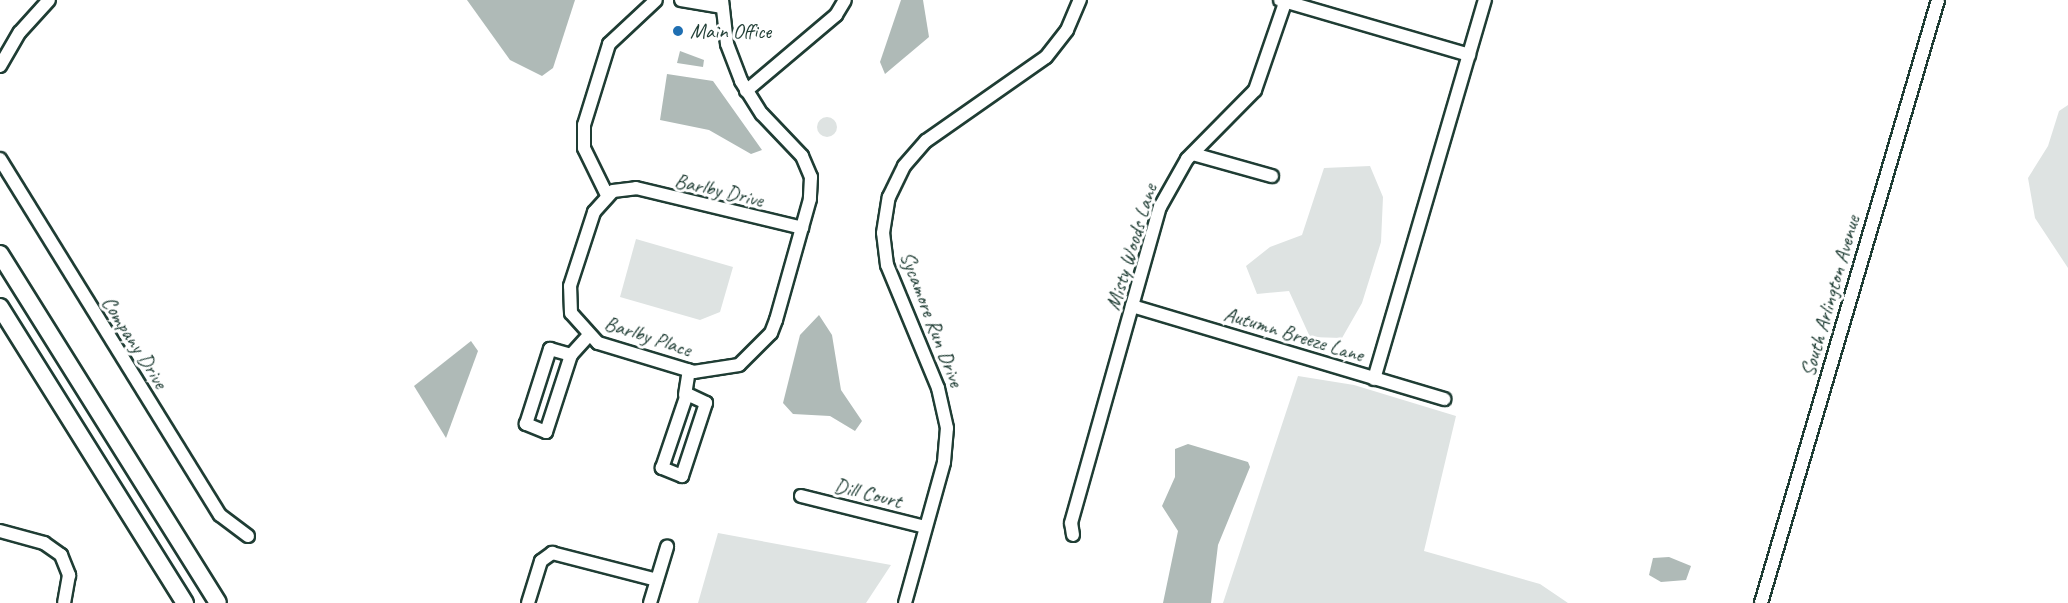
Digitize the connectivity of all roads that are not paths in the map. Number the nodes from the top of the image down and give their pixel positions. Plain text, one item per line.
1 (49, 0) edge
2 (656, 0) edge
3 (681, 0) edge
4 (845, 0) edge
5 (1080, 0) edge
6 (1485, 0) edge
7 (1938, 0) edge
8 (1284, 1) edge
9 (722, 3) edge
10 (1469, 55) junction
11 (0, 66) edge
12 (746, 91) junction
13 (1192, 154) junction
14 (0, 159) edge
15 (1272, 176) dead end
16 (607, 195) junction
17 (802, 228) junction
18 (0, 254) edge
19 (1132, 306) junction
20 (0, 308) edge
21 (588, 336) junction
22 (572, 355) junction
23 (689, 370) junction
24 (1374, 379) junction
25 (685, 395) junction
26 (1444, 399) dead end
27 (801, 496) dead end
28 (925, 527) junction
29 (0, 531) edge
30 (1073, 535) dead end
31 (248, 536) dead end
32 (667, 547) dead end
33 (657, 580) junction
34 (64, 603) edge
35 (185, 603) edge
36 (218, 603) edge
37 (528, 603) edge
38 (650, 603) edge
39 (905, 603) edge
40 (1761, 603) edge

1 - 11 street
2 - 16 street
3 - 9 street
4 - 12 street
5 - 28 street, Sycamore Run Drive
6 - 10 street
7 - 40 street, South Arlington Avenue
8 - 10 street
8 - 13 street, Misty Woods Lane
9 - 12 street
10 - 24 street
12 - 17 street
13 - 15 street
13 - 19 street, Misty Woods Lane
14 - 31 street, Company Drive
16 - 17 street, Barlby Drive
16 - 21 street, Barlby Place
17 - 23 street, Barlby Place
18 - 36 highway
19 - 24 street, Autumn Breeze Lane
19 - 30 street, Misty Woods Lane
20 - 35 highway
21 - 22 street
21 - 23 street, Barlby Place
22 - 22 street
23 - 25 street
24 - 26 street, Autumn Breeze Lane
25 - 25 street
27 - 28 street, Dill Court
28 - 39 street, Sycamore Run Drive
29 - 34 street
32 - 33 street
33 - 37 street
33 - 38 street

